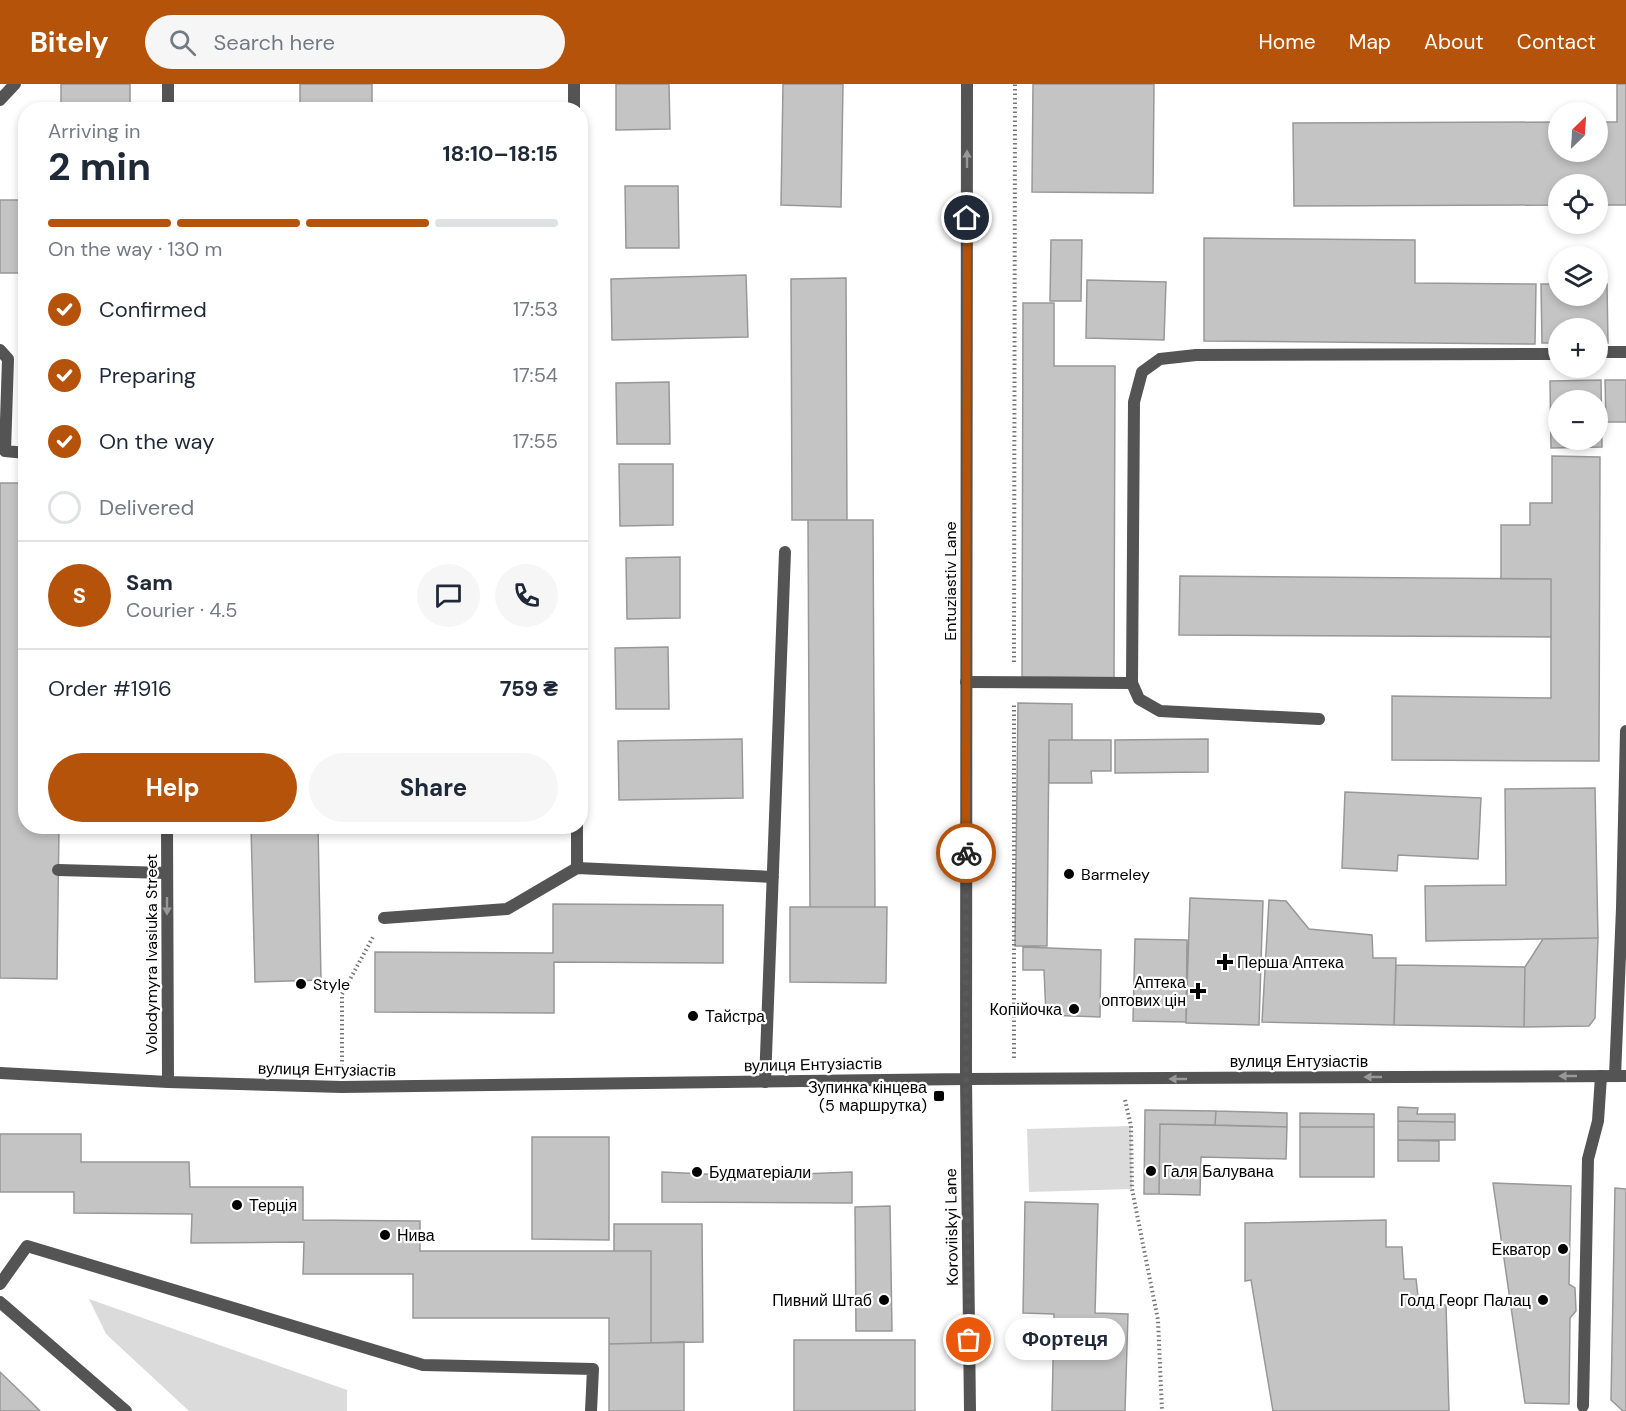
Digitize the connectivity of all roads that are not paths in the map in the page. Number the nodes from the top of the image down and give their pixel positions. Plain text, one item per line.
1 (15, 84) edge
2 (168, 84) edge
3 (574, 84) edge
4 (967, 84) edge
5 (0, 100) edge
6 (168, 102) edge
7 (574, 102) edge
8 (0, 350) edge
9 (1608, 352) edge
10 (1626, 352) edge
11 (1548, 354) edge
12 (18, 453) edge
13 (3, 454) edge
14 (784, 552) dead end
15 (966, 682) junction
16 (1132, 683) junction
17 (1319, 718) dead end
18 (1626, 731) edge
19 (167, 834) edge
20 (577, 834) edge
21 (577, 868) junction
22 (58, 870) dead end
23 (167, 873) junction
24 (773, 877) junction
25 (384, 918) road end
26 (0, 1073) edge
27 (1601, 1076) junction
28 (1620, 1076) edge
29 (966, 1079) junction
30 (168, 1082) junction
31 (765, 1082) junction
32 (0, 1284) edge
33 (0, 1302) edge
34 (1583, 1406) dead end
35 (126, 1411) edge
36 (591, 1411) edge
37 (970, 1411) edge

1 - 5 street
2 - 6 street
3 - 7 street
15 -> 4 street, Entuziastiv Lane
8 - 13 street
9 - 10 street
11 - 16 street
12 - 13 street
14 - 24 street
15 - 16 street
15 - 29 street, Entuziastiv Lane
16 - 17 street
18 - 28 street
19 - 23 street, Volodymyra Ivasiuka Street
20 - 21 street
21 - 24 street
21 - 25 street
22 - 23 street
23 -> 30 street, Volodymyra Ivasiuka Street
24 - 31 street
26 - 30 street, вулиця Ентузіастів
27 - 28 street, вулиця Ентузіастів
27 -> 29 street, вулиця Ентузіастів
27 - 34 street
29 - 31 street, вулиця Ентузіастів
29 - 37 street, Koroviiskyi Lane
30 - 31 street, вулиця Ентузіастів
32 - 36 street
33 - 35 street

